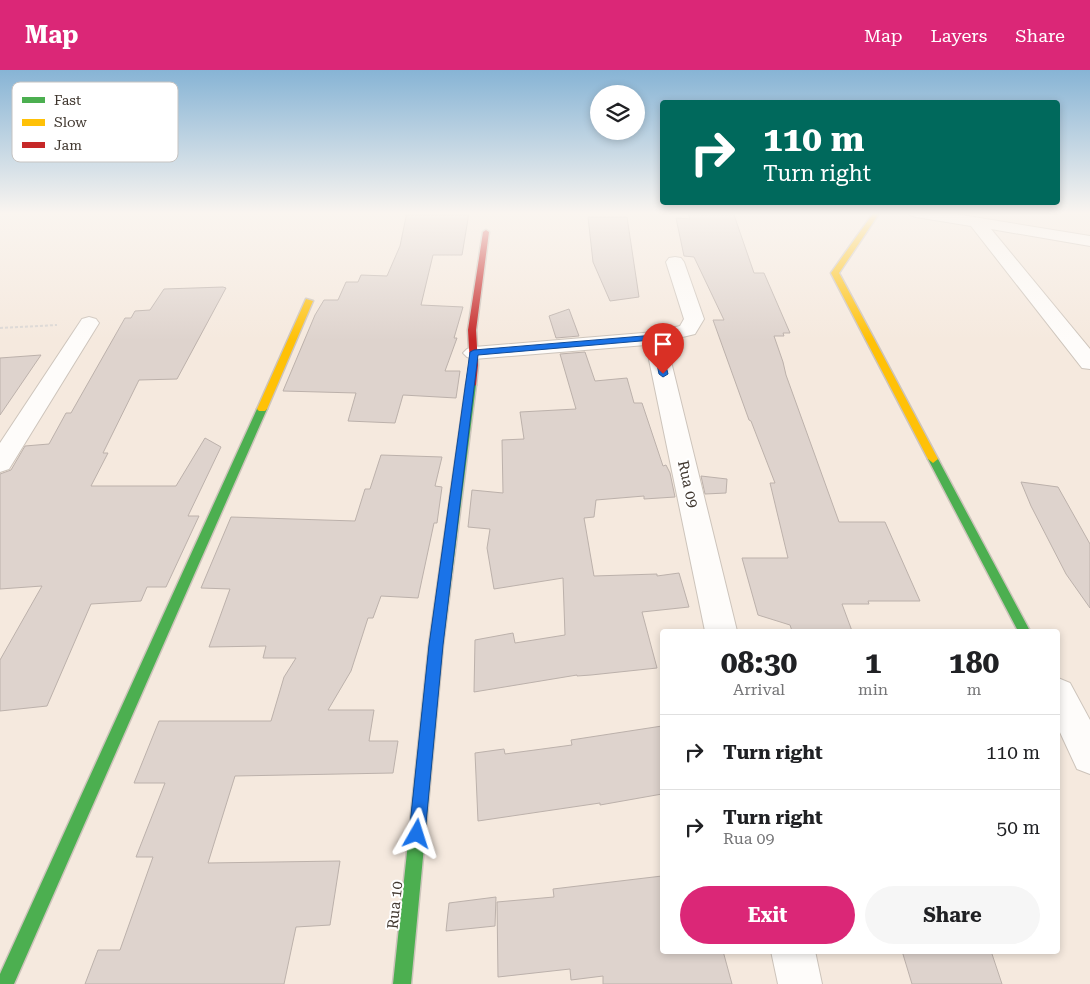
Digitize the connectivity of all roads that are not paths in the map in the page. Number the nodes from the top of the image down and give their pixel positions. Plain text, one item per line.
1 (483, 255) edge
2 (848, 255) edge
3 (1002, 255) edge
4 (675, 262) dead end
5 (309, 301) dead end
6 (90, 323) road end
7 (655, 338) junction
8 (474, 352) junction
9 (1090, 363) edge
10 (0, 462) edge
11 (721, 629) edge
12 (1023, 629) edge
13 (1060, 698) edge
14 (1090, 756) edge
15 (793, 954) edge
16 (5, 984) edge
17 (402, 984) edge
18 (800, 984) edge

1 - 8 street, Rua 10
2 - 12 street
3 - 9 street
4 - 7 street
5 - 16 street
6 - 10 street
7 - 8 street
7 - 11 street, Rua 09
8 - 17 street, Rua 10
13 - 14 street
15 - 18 street

